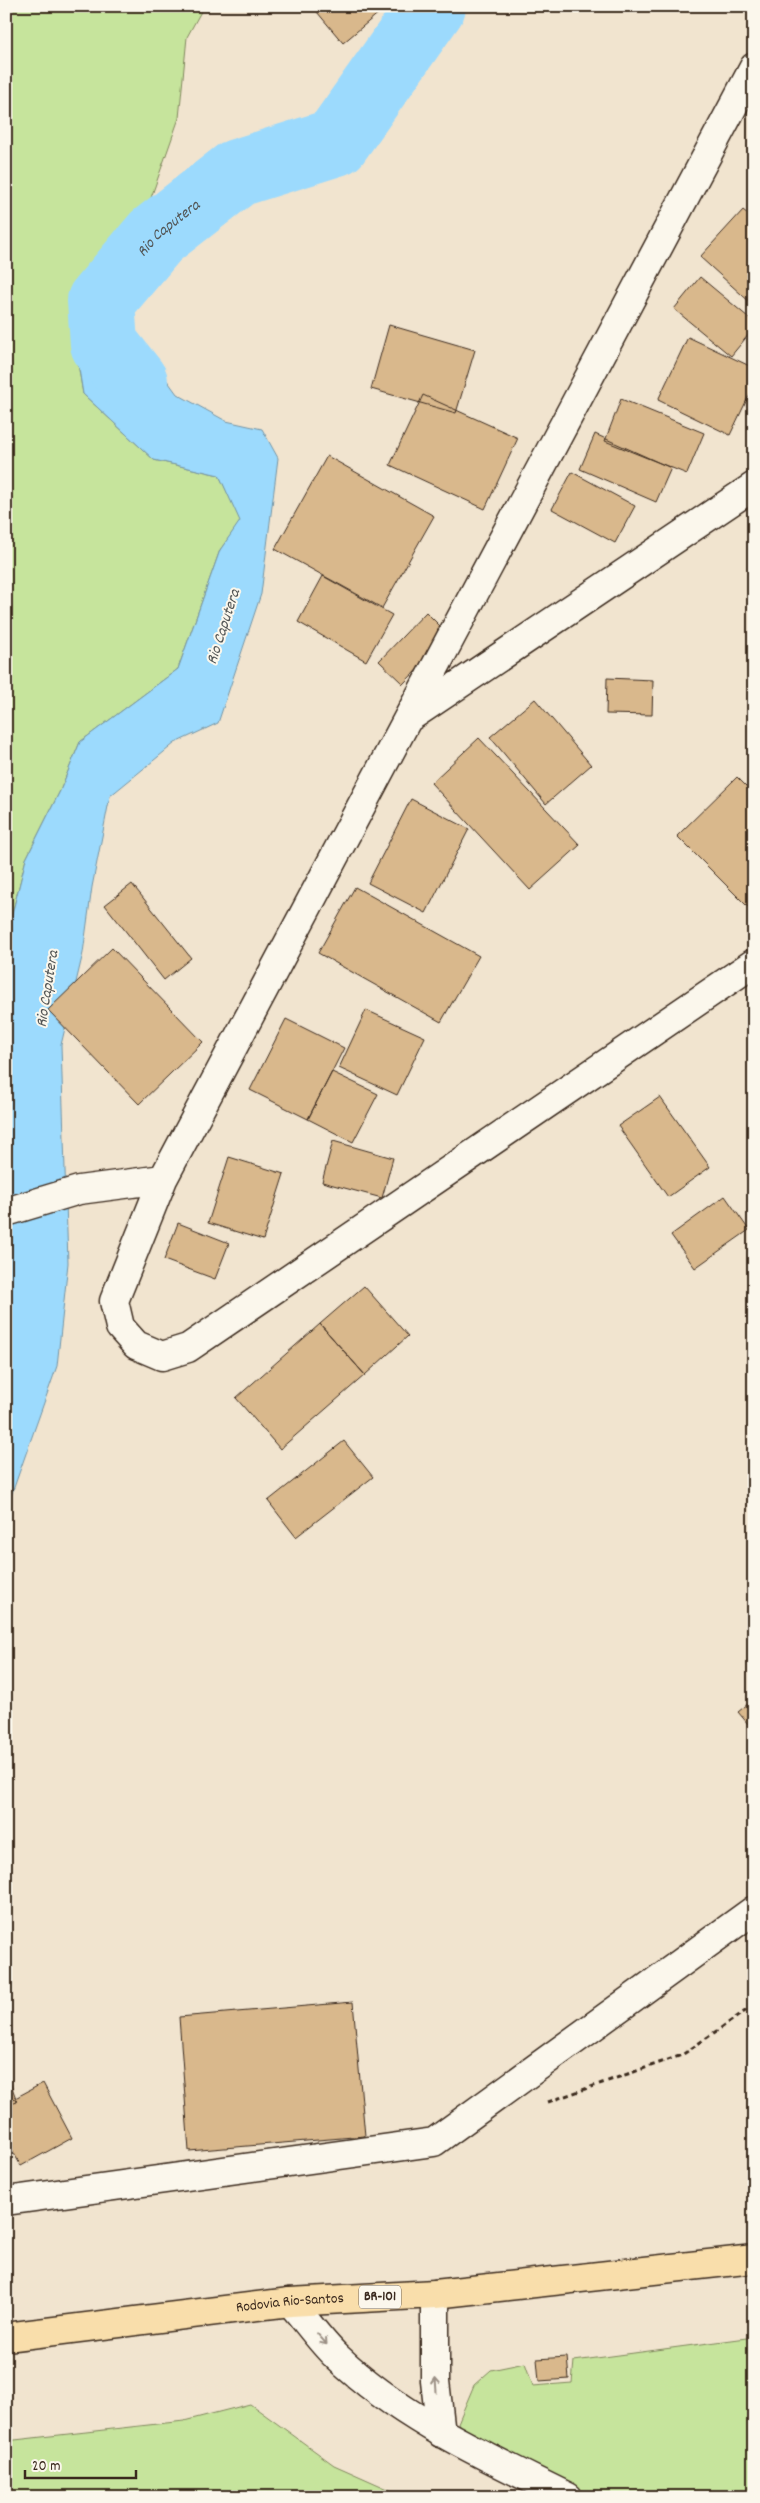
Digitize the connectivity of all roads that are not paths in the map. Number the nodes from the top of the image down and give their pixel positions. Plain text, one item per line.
1 (754, 67) edge
2 (754, 486) edge
3 (405, 721) junction
4 (754, 963) edge
5 (164, 1179) junction
6 (6, 1212) edge
7 (754, 1910) edge
8 (6, 2201) edge
9 (754, 2259) edge
10 (435, 2294) junction
11 (290, 2302) junction
12 (6, 2336) edge
13 (441, 2433) junction
14 (568, 2497) edge

1 - 3 street
2 - 3 street
3 - 5 street
4 - 5 street
5 - 6 street
7 - 8 street
9 - 10 highway, Rodovia Rio-Santos / BR-101
10 - 11 highway, Rodovia Rio-Santos / BR-101
13 -> 10 street
11 - 12 highway, Rodovia Rio-Santos / BR-101
11 -> 13 street
13 - 14 street

